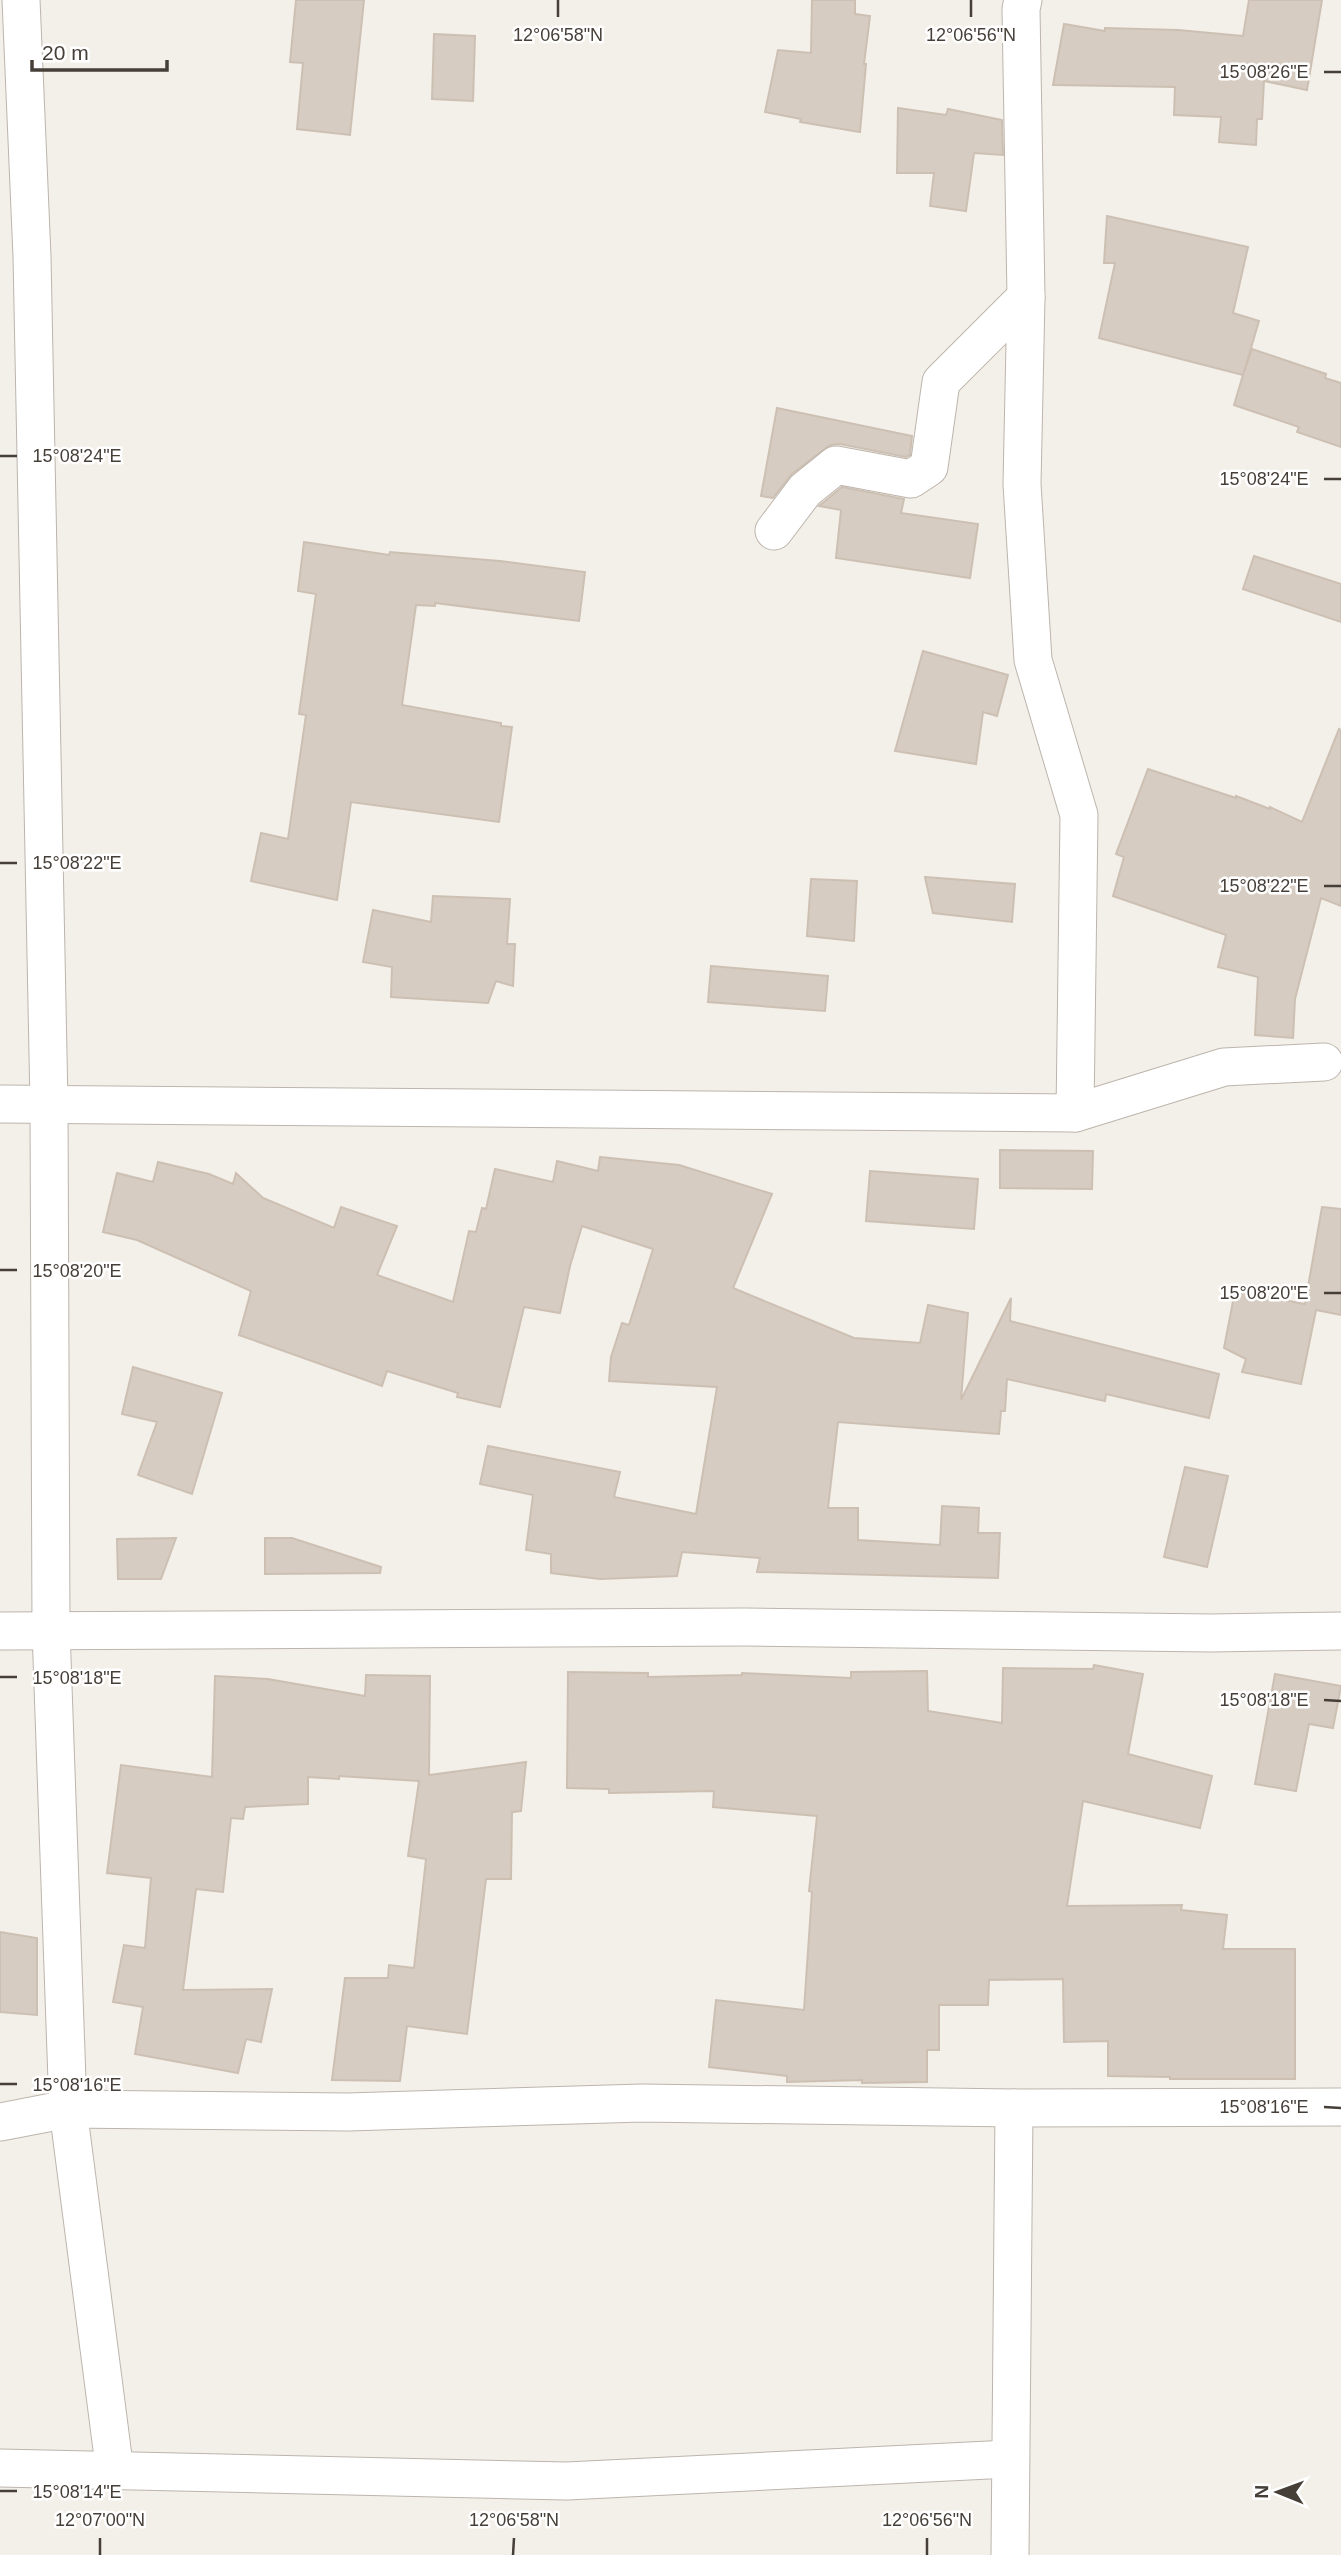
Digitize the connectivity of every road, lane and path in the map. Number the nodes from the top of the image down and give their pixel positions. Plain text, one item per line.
1 (21, 0) edge
2 (1023, 0) edge
3 (1026, 297) junction
4 (774, 531) dead end
5 (1324, 1062) dead end
6 (0, 1104) edge
7 (50, 1104) junction
8 (1075, 1113) junction
9 (51, 1630) junction
10 (0, 1631) edge
11 (1341, 1631) edge
12 (1341, 2107) edge
13 (1014, 2108) junction
14 (68, 2109) junction
15 (0, 2122) edge
16 (1009, 2459) junction
17 (0, 2468) edge
18 (115, 2472) junction
19 (1010, 2555) edge

1 - 7 street
2 - 3 street
3 - 4 street
3 - 8 street
5 - 8 street
6 - 7 street
7 - 8 street
7 - 9 street
9 - 10 street
9 - 11 street
9 - 14 street
12 - 13 street
13 - 14 street
13 - 16 street
14 - 15 street
14 - 18 street
16 - 18 street
16 - 19 street
17 - 18 street

